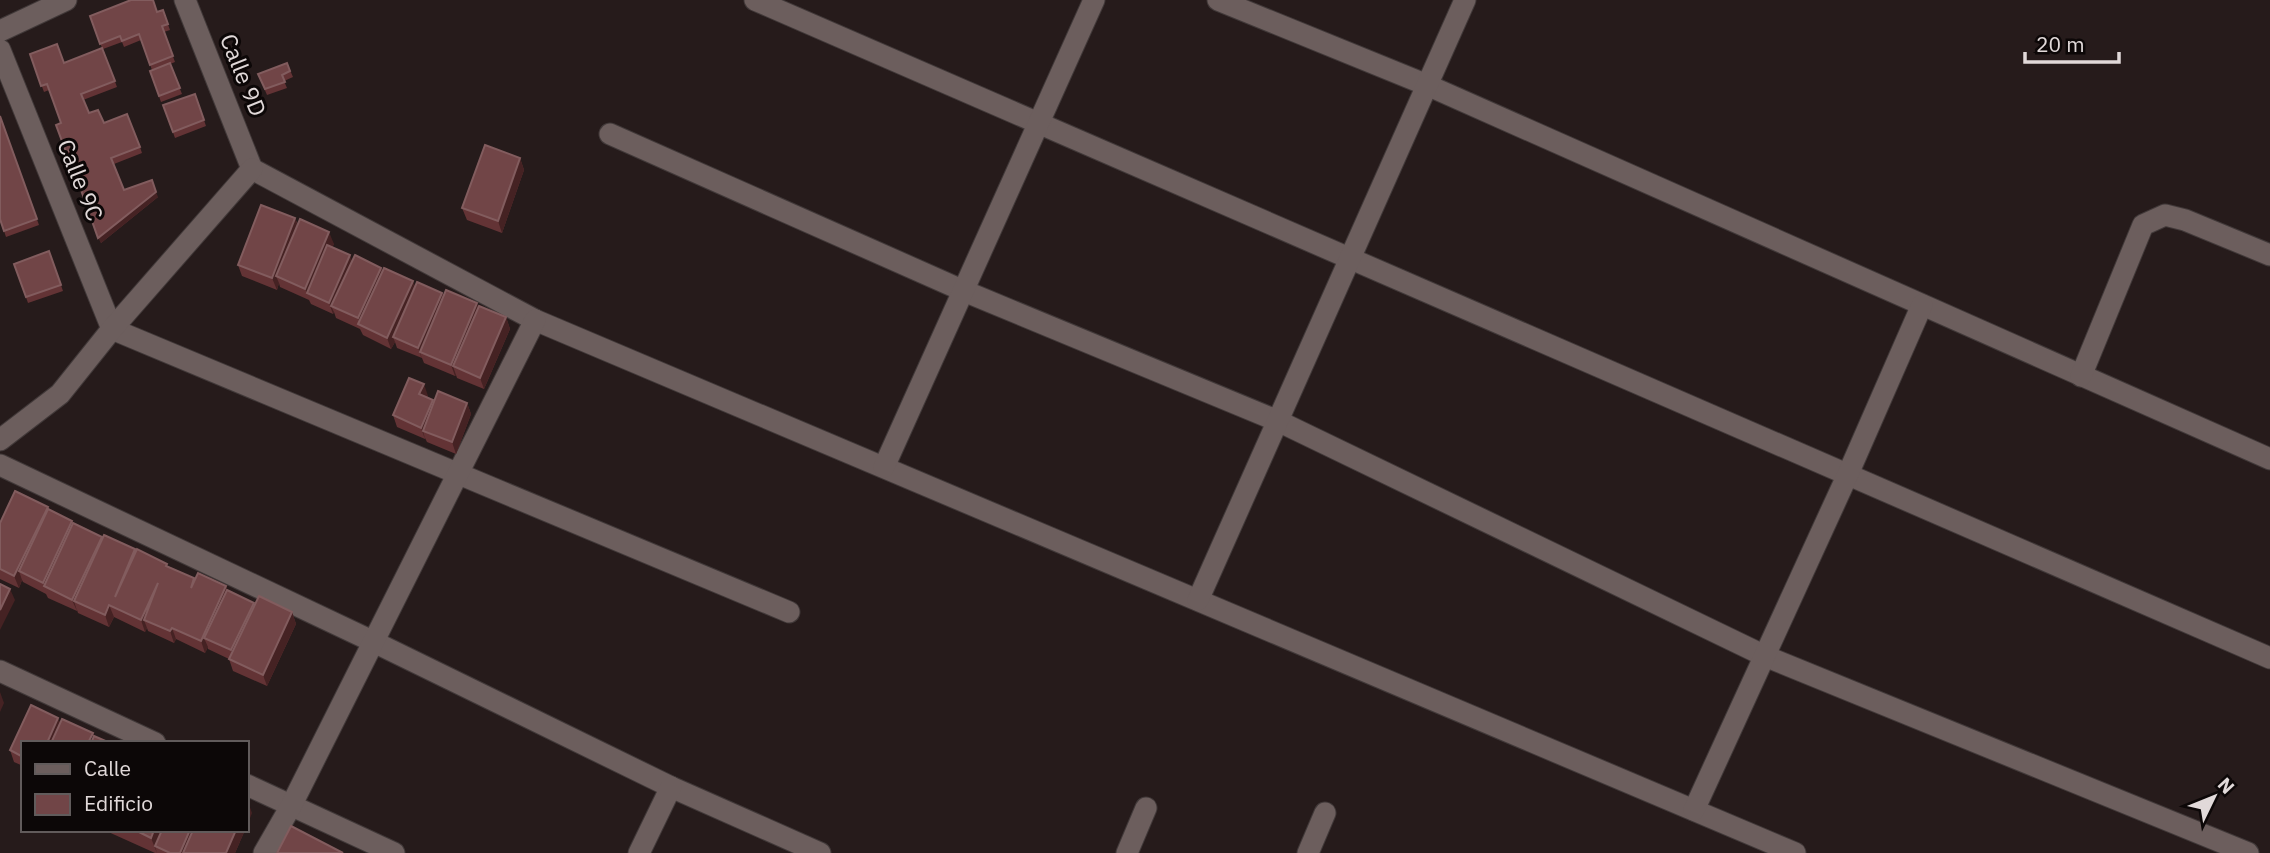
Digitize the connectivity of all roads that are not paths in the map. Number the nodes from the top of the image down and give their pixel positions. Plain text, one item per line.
1 (66, 0) edge
2 (185, 0) edge
3 (755, 0) edge
4 (1094, 0) edge
5 (1218, 0) edge
6 (1465, 0) edge
7 (0, 31) edge
8 (0, 50) edge
9 (1427, 85) junction
10 (1039, 124) junction
11 (610, 134) dead end
12 (252, 169) junction
13 (2270, 255) edge
14 (1350, 257) junction
15 (964, 291) junction
16 (1922, 305) junction
17 (536, 320) junction
18 (112, 329) junction
19 (2081, 376) junction
20 (1278, 421) junction
21 (0, 440) edge
22 (2270, 459) edge
23 (0, 465) edge
24 (884, 467) junction
25 (459, 473) junction
26 (1848, 474) junction
27 (1198, 600) junction
28 (789, 611) dead end
29 (374, 642) junction
30 (1765, 656) junction
31 (2270, 658) edge
32 (0, 671) edge
33 (151, 741) edge
34 (248, 785) edge
35 (671, 787) junction
36 (291, 806) junction
37 (1146, 808) dead end
38 (1694, 810) junction
39 (1325, 813) dead end
40 (264, 853) edge
41 (394, 853) edge
42 (639, 853) edge
43 (820, 853) edge
44 (1126, 853) edge
45 (1308, 853) edge
46 (1796, 853) edge
47 (2248, 853) edge

1 - 7 street
2 - 12 street, Calle 9D
3 - 10 street
4 - 10 street
5 - 9 street
6 - 9 street
8 - 18 street, Calle 9C
9 - 14 street
9 - 16 street
10 - 14 street
10 - 15 street
11 - 15 street
12 - 17 street
12 - 18 street
13 - 19 street
14 - 20 street
14 - 26 street
15 - 20 street
15 - 24 street
16 - 19 street
16 - 26 street
17 - 24 street
17 - 25 street
18 - 21 street
18 - 25 street
19 - 22 street
20 - 27 street
20 - 30 street
23 - 29 street
24 - 27 street
25 - 28 street
25 - 29 street
26 - 30 street
26 - 31 street
27 - 38 street
29 - 35 street
29 - 36 street
30 - 38 street
30 - 47 street
32 - 33 street
34 - 36 street
35 - 42 street
35 - 43 street
36 - 40 street
36 - 41 street
37 - 44 street
38 - 46 street
39 - 45 street

